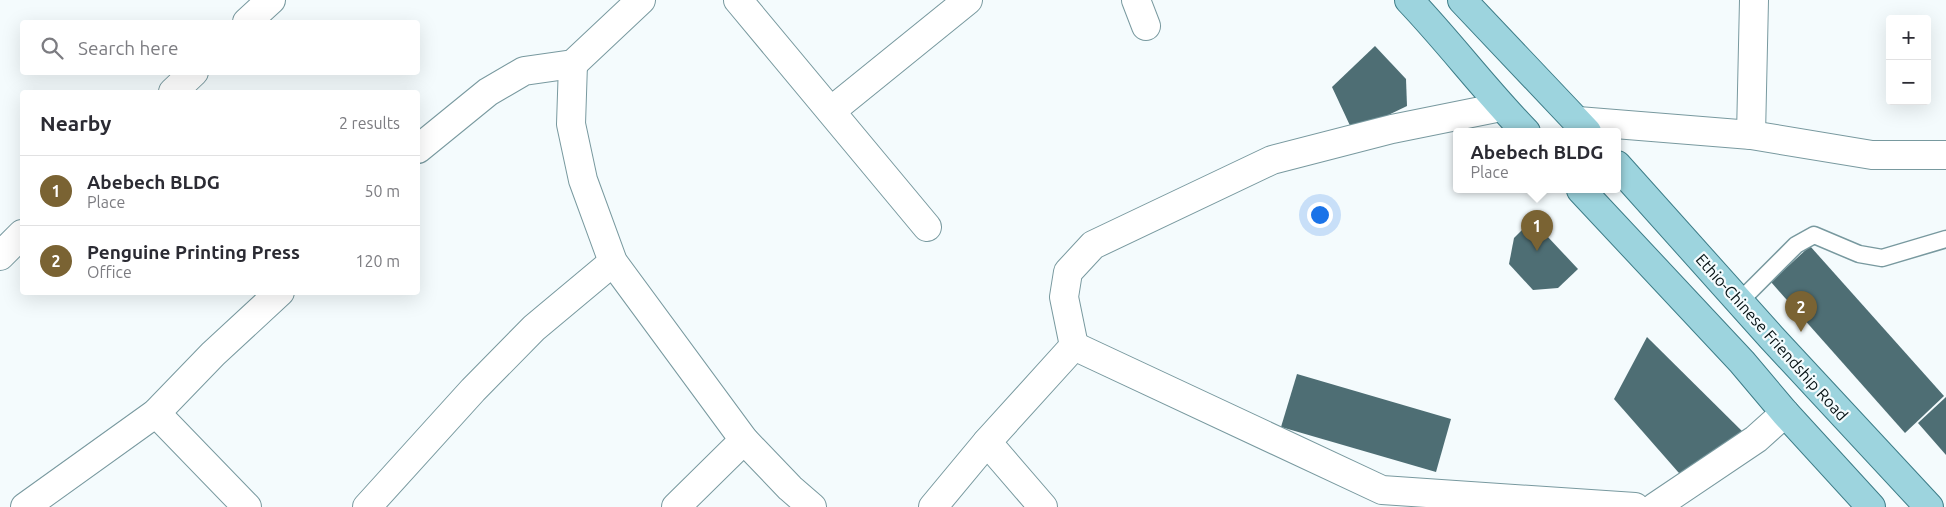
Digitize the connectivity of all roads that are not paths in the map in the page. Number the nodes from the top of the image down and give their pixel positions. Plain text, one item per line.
1 (271, 0) edge
2 (641, 0) edge
3 (738, 0) edge
4 (968, 0) edge
5 (1136, 0) edge
6 (1410, 0) edge
7 (1462, 0) edge
8 (1754, 0) edge
9 (249, 20) edge
10 (1146, 26) dead end
11 (573, 64) junction
12 (191, 75) edge
13 (175, 90) edge
14 (1501, 106) junction
15 (831, 111) junction
16 (1583, 127) edge
17 (1522, 128) edge
18 (1604, 128) edge
19 (1621, 129) edge
20 (1751, 135) junction
21 (420, 147) edge
22 (1946, 155) edge
23 (1621, 169) edge
24 (1585, 193) edge
25 (927, 227) dead end
26 (20, 236) edge
27 (1946, 239) edge
28 (0, 256) edge
29 (613, 262) junction
30 (277, 295) edge
31 (1739, 302) junction
32 (1074, 346) junction
33 (156, 413) junction
34 (1785, 414) junction
35 (744, 440) junction
36 (986, 442) junction
37 (1378, 499) edge
38 (25, 507) edge
39 (247, 507) edge
40 (367, 507) edge
41 (676, 507) edge
42 (812, 507) edge
43 (933, 507) edge
44 (1043, 507) edge
45 (1635, 507) edge
46 (1655, 507) edge
47 (1871, 507) edge
48 (1929, 507) edge

1 - 9 street
2 - 11 street
3 - 15 street
4 - 15 street
5 - 10 street
6 - 14 main road
7 - 16 main road
8 - 20 street
11 - 21 street
11 - 29 street
12 - 13 street
14 - 17 main road
14 - 32 street
15 - 25 street
16 - 18 street
19 - 20 street
20 - 22 street
23 - 31 main road, Ethio-Chinese Friendship Road
24 - 34 main road
26 - 28 street
27 - 31 lane
29 - 35 street
29 - 40 street
30 - 33 street
31 - 48 main road, Ethio-Chinese Friendship Road
32 - 36 street
32 - 37 street
33 - 38 street
33 - 39 street
34 - 46 street
34 - 47 main road
35 - 41 street
35 - 42 street
36 - 43 street
36 - 44 street
37 - 45 street

